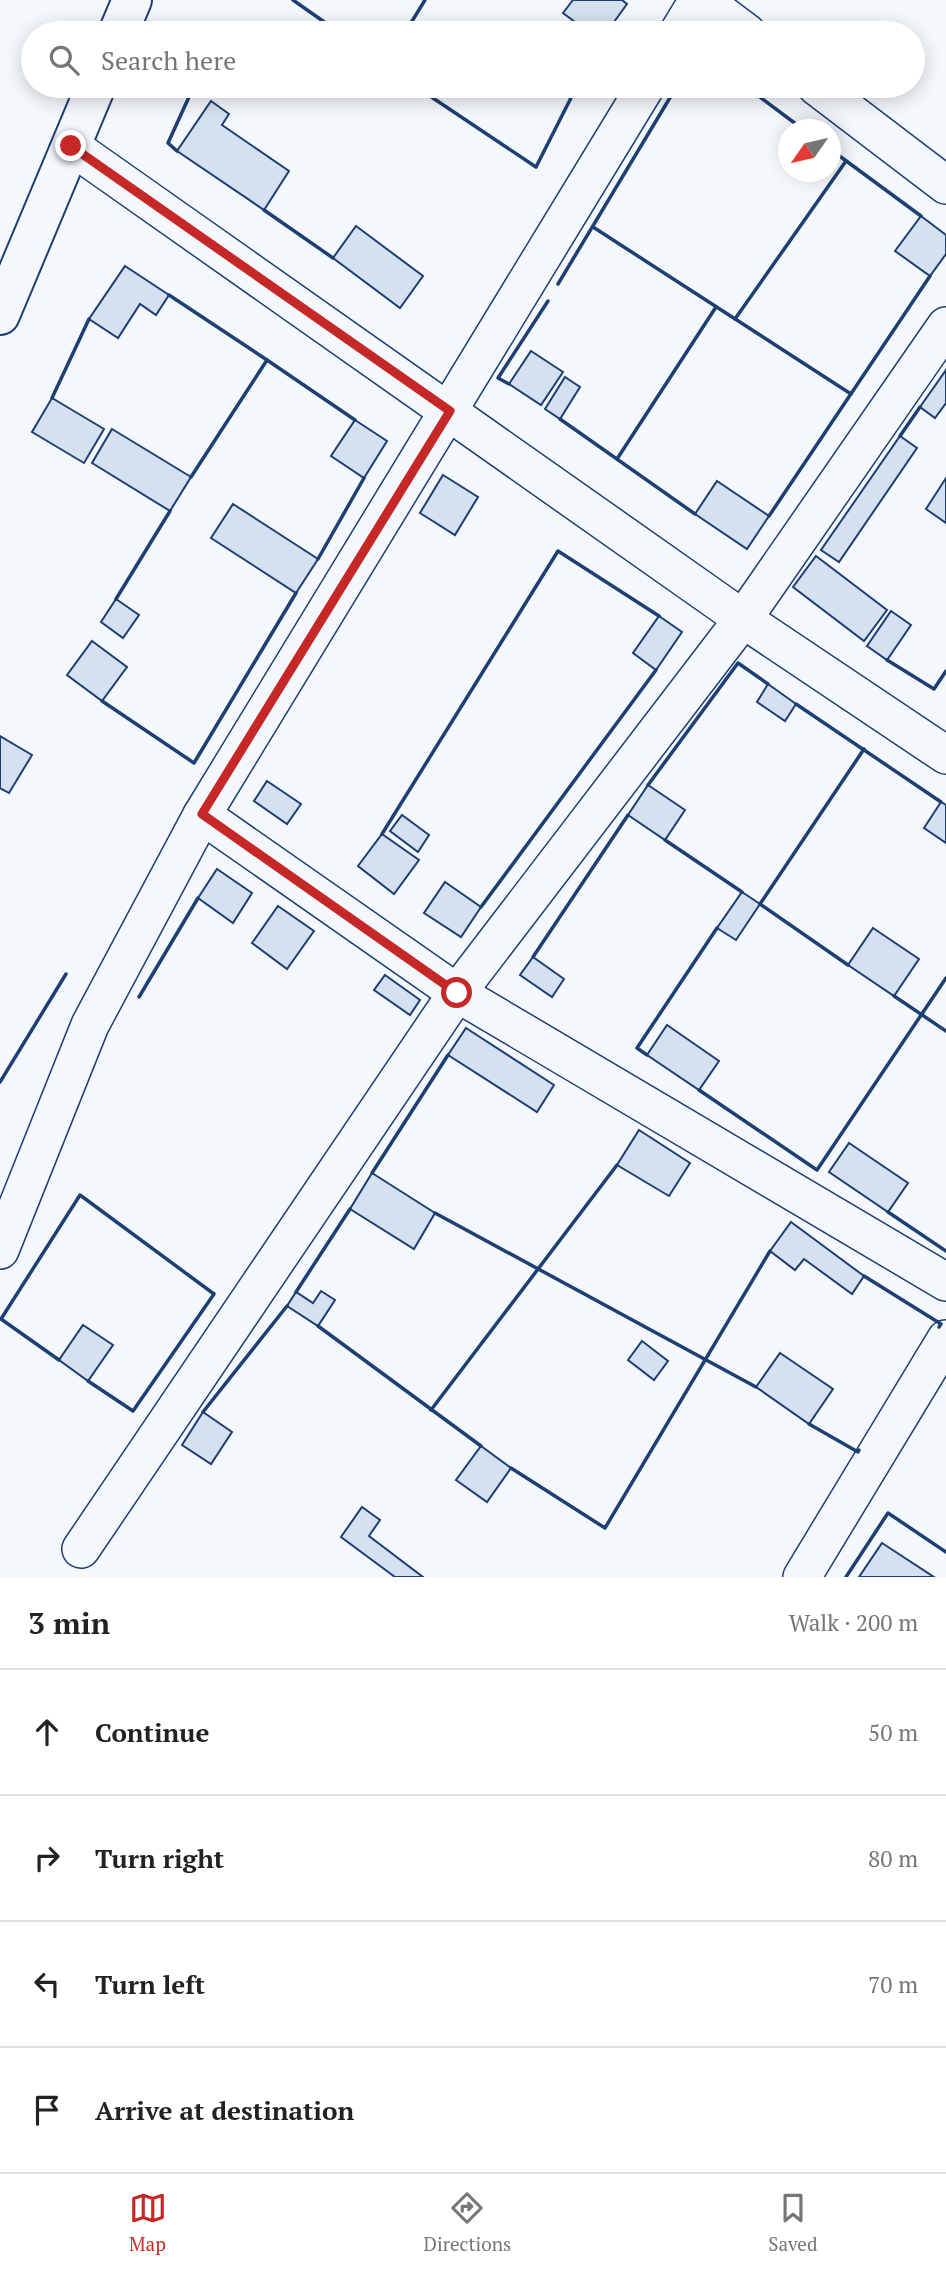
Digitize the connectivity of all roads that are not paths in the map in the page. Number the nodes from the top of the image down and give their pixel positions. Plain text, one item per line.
1 (132, 0) edge
2 (698, 0) edge
3 (704, 0) edge
4 (123, 21) edge
5 (685, 21) edge
6 (731, 21) edge
7 (91, 98) edge
8 (639, 98) edge
9 (832, 98) edge
10 (71, 146) junction
11 (946, 185) edge
12 (0, 315) edge
13 (946, 326) edge
14 (450, 411) junction
15 (743, 619) junction
16 (946, 755) edge
17 (202, 814) junction
18 (457, 993) junction
19 (0, 1250) edge
20 (946, 1282) edge
21 (946, 1339) edge
22 (80, 1549) dead end
23 (802, 1577) edge

1 - 4 main road
2 - 5 street
3 - 6 street
7 - 10 main road
8 - 14 street
9 - 11 street
10 - 12 main road
10 - 14 street
13 - 15 street
14 - 15 street
14 - 17 street
15 - 16 street
15 - 18 street
17 - 18 street
17 - 19 street
18 - 20 street
18 - 22 street
21 - 23 street

